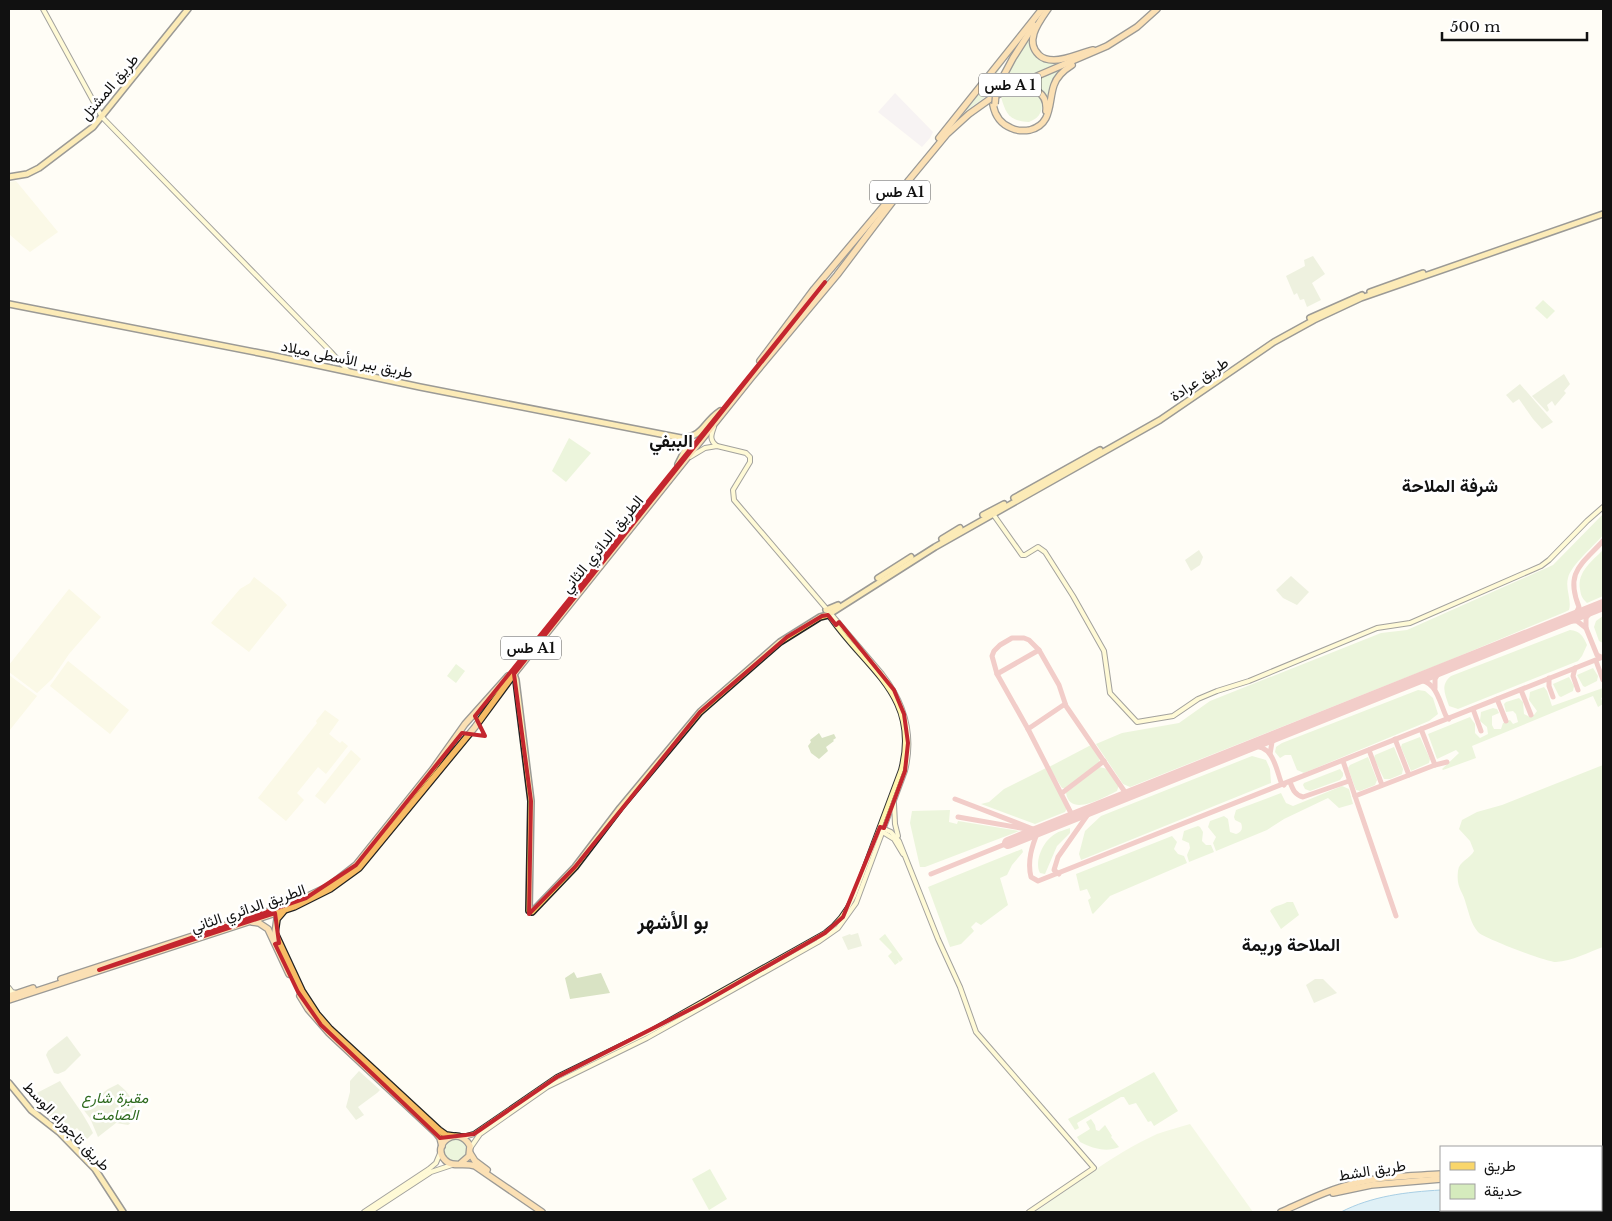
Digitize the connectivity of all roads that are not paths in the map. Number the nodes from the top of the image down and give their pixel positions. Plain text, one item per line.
1 (43, 9) edge
2 (188, 9) edge
3 (1045, 9) edge
4 (1152, 9) edge
5 (1157, 9) edge
6 (1026, 29) junction
7 (1093, 51) junction
8 (997, 91) junction
9 (994, 104) junction
10 (102, 117) junction
11 (938, 138) junction
12 (9, 177) edge
13 (1603, 213) edge
14 (858, 236) junction
15 (862, 242) junction
16 (1432, 272) junction
17 (806, 302) junction
18 (9, 304) edge
19 (762, 364) junction
20 (349, 372) junction
21 (720, 411) junction
22 (717, 421) junction
23 (681, 438) junction
24 (717, 446) junction
25 (681, 463) junction
26 (1037, 487) junction
27 (1603, 506) edge
28 (993, 514) junction
29 (969, 525) junction
30 (828, 613) junction
31 (837, 624) junction
32 (514, 674) junction
33 (495, 691) junction
34 (491, 705) junction
35 (450, 757) junction
36 (433, 768) junction
37 (894, 800) junction
38 (881, 830) junction
39 (899, 841) junction
40 (905, 857) junction
41 (288, 909) junction
42 (250, 921) junction
43 (277, 943) junction
44 (100, 969) junction
45 (89, 972) junction
46 (9, 988) edge
47 (16, 993) junction
48 (9, 996) edge
49 (9, 1000) edge
50 (9, 1085) edge
51 (442, 1136) junction
52 (456, 1136) junction
53 (441, 1148) junction
54 (471, 1156) junction
55 (461, 1163) junction
56 (454, 1165) junction
57 (1440, 1174) edge
58 (1440, 1179) edge
59 (121, 1212) edge
60 (364, 1212) edge
61 (370, 1212) edge
62 (542, 1212) edge
63 (548, 1212) edge
64 (1029, 1212) edge
65 (1281, 1212) edge
66 (1290, 1212) edge

1 - 10 main road
2 - 10 main road, طريق المشتل
3 - 6 highway
3 - 7 highway
3 - 8 highway
4 - 7 highway, الطريق الدائري الثاني / طس A 1
5 - 7 highway, الطريق الدائري الثاني / طس A 1
6 - 8 highway
6 - 11 highway
7 - 8 highway, الطريق الدائري الثاني / طس A 1
7 - 9 highway
7 - 11 highway, الطريق الدائري الثاني / طس A 1
8 - 9 highway, bridge
8 - 9 highway
8 - 15 highway, الطريق الدائري الثاني / طس A1
10 - 12 main road, طريق المشتل
10 - 20 main road
11 - 14 highway, الطريق الدائري الثاني / طس A1
13 - 16 main road, طريق عرادة
13 - 16 main road, طريق عرادة
14 - 15 highway
14 - 17 highway, الطريق الدائري الثاني / طس A1
15 - 19 highway, الطريق الدائري الثاني / طس A1
16 - 26 main road, طريق عرادة
17 - 19 highway
17 - 21 highway, الطريق الدائري الثاني / طس A1
18 - 20 main road, طريق بير الأسطى ميلاد
19 - 22 highway, الطريق الدائري الثاني / طس A1
20 - 23 main road, طريق بير الأسطى ميلاد
21 - 23 main road
21 - 25 highway, الطريق الدائري الثاني / طس A1
22 - 24 main road
22 - 25 highway, الطريق الدائري الثاني / طس A1
23 - 25 main road
24 - 25 main road
24 - 30 main road
25 - 32 highway, الطريق الدائري الثاني / طس A1
25 - 33 highway, الطريق الدائري الثاني / طس A1
26 - 28 main road, طريق عرادة
26 - 29 main road
27 - 28 main road
28 - 29 main road, طريق عرادة
29 - 30 main road, طريق عرادة
30 - 31 main road
30 - 32 main road, طريق عرادة
31 - 37 main road
31 - 38 main road
32 - 34 highway, الطريق الدائري الثاني / طس A1
33 - 34 highway
33 - 36 highway, الطريق الدائري الثاني / طس A1
34 - 35 highway, الطريق الدائري الثاني / طس A1
35 - 36 highway
35 - 41 highway, الطريق الدائري الثاني / طس A1
36 - 44 highway, الطريق الدائري الثاني / طس A1
37 - 38 main road
37 - 39 main road
38 - 39 main road
38 - 40 main road
38 - 52 main road
38 - 54 main road
39 - 40 main road
40 - 64 main road
41 - 42 highway, الطريق الدائري الثاني / طس A1
41 - 43 highway
42 - 43 highway
42 - 44 highway, الطريق الدائري الثاني / طس A1
43 - 51 highway
44 - 45 highway, الطريق الدائري الثاني / طس A1
45 - 47 highway, الطريق الدائري الثاني / طس A1
45 - 49 highway, الطريق الدائري الثاني / طس A1
46 - 47 main road
47 - 48 highway, الطريق الدائري الثاني / طس A1
50 - 59 main road, طريق تاجوراء الوسط
51 - 52 highway
51 - 53 highway
52 - 53 highway
52 - 54 highway
53 - 56 highway
53 - 60 main road
54 - 55 highway
54 - 55 highway
54 - 62 highway
54 - 63 highway
55 - 56 highway
56 - 61 main road
57 - 65 highway, طريق الشط
58 - 66 highway, طريق الشط

